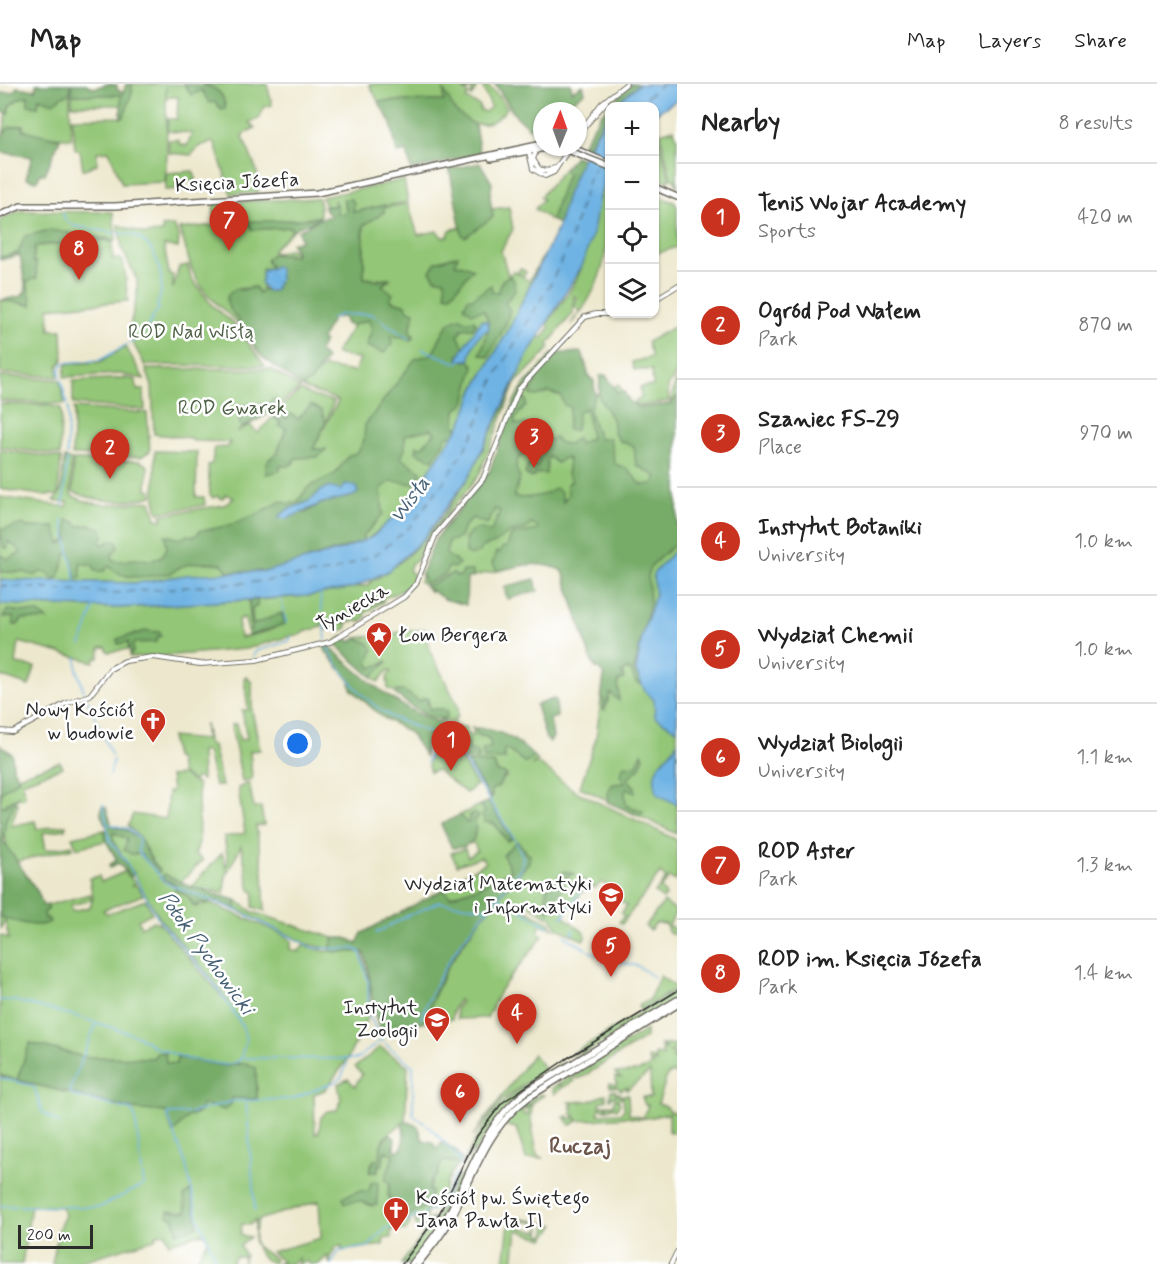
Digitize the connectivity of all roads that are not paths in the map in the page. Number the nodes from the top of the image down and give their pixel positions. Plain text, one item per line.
1 (626, 84) edge
2 (610, 97) junction
3 (587, 120) edge
4 (587, 121) edge
5 (533, 146) edge
6 (533, 151) edge
7 (529, 152) junction
8 (587, 155) edge
9 (534, 156) edge
10 (564, 156) edge
11 (584, 156) edge
12 (475, 159) junction
13 (605, 163) edge
14 (605, 164) edge
15 (556, 168) junction
16 (659, 187) edge
17 (677, 195) edge
18 (0, 215) edge
19 (677, 286) edge
20 (659, 297) edge
21 (605, 315) edge
22 (0, 731) edge
23 (677, 1000) edge
24 (677, 1005) edge
25 (542, 1086) junction
26 (677, 1252) edge
27 (412, 1264) edge
28 (418, 1264) edge
29 (671, 1264) edge

1 - 2 street
2 - 3 street
2 - 4 street
5 - 12 main road, Księcia Józefa
6 - 7 main road, Księcia Józefa
7 - 12 main road, Księcia Józefa
7 - 15 street
8 - 13 main road, bridge
9 - 15 street
10 - 15 street
11 - 14 main road, bridge
12 - 18 main road, Księcia Józefa
16 - 17 main road
19 - 20 street
21 - 22 street, Tyniecka
23 - 25 main road
24 - 25 main road
25 - 27 main road
25 - 28 main road
26 - 29 street

